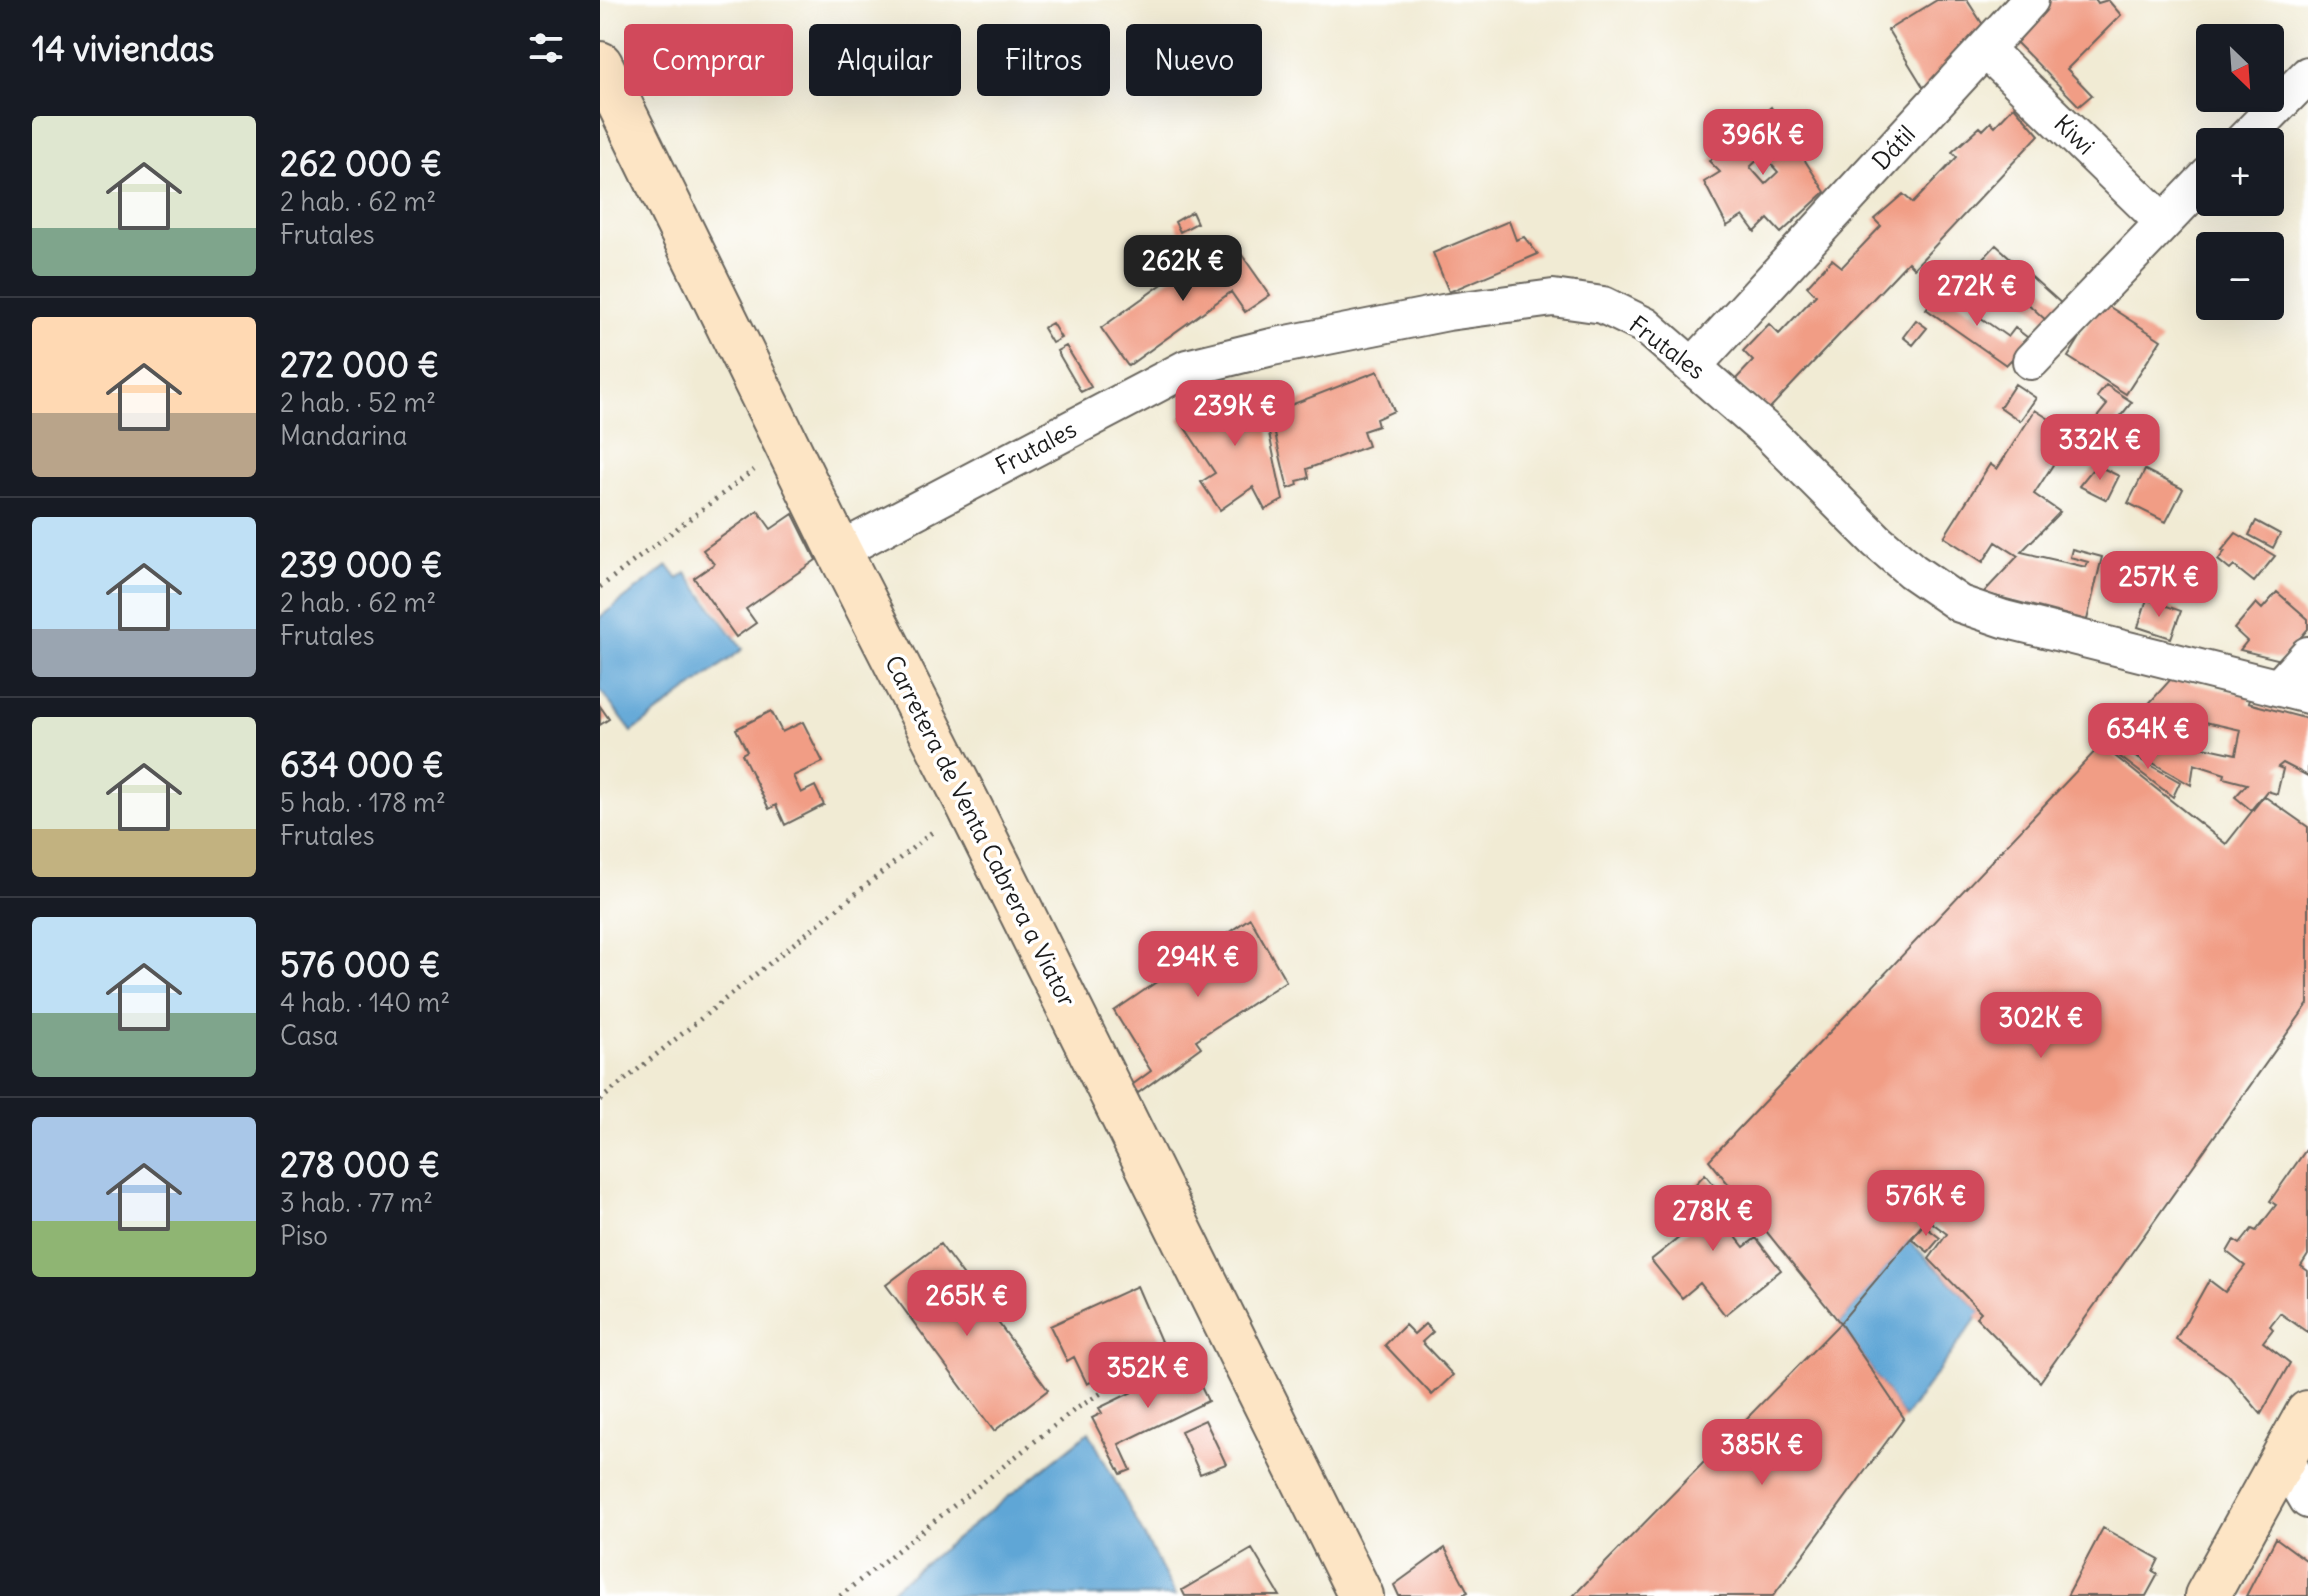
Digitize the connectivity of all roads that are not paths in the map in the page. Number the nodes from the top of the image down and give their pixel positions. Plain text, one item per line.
1 (2030, 0) edge
2 (1985, 49) junction
3 (600, 64) edge
4 (2308, 75) edge
5 (2256, 128) edge
6 (2196, 188) edge
7 (2163, 222) junction
8 (2031, 361) dead end
9 (1693, 366) junction
10 (839, 551) junction
11 (2308, 655) edge
12 (2294, 691) edge
13 (2308, 1413) edge
14 (2283, 1458) junction
15 (2308, 1500) edge
16 (1361, 1596) edge
17 (2207, 1596) edge

1 - 2 street, Dátil
2 - 7 street, Kiwi
2 - 9 street, Dátil
3 - 10 street, Carretera de Venta Cabrera a Viator
4 - 5 street
6 - 7 street
7 - 8 street
9 - 10 street, Frutales
9 - 12 street, Frutales
10 - 16 street, Carretera de Venta Cabrera a Viator
11 - 12 street
13 - 14 street
14 - 15 street
14 - 17 street

